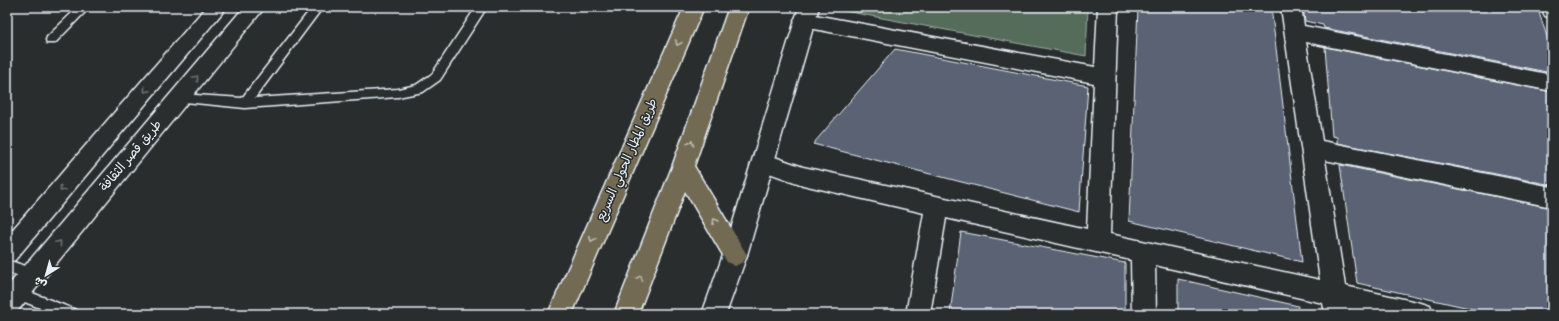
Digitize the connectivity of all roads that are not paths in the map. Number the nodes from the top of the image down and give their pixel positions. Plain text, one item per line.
1 (84, 7) edge
2 (217, 7) edge
3 (255, 7) edge
4 (318, 7) edge
5 (482, 7) edge
6 (694, 7) edge
7 (1108, 7) edge
8 (1291, 7) edge
9 (1551, 7) edge
10 (738, 9) edge
11 (1552, 11) edge
12 (806, 14) edge
13 (1295, 32) junction
14 (51, 40) dead end
15 (1104, 77) junction
16 (1552, 82) edge
17 (180, 98) junction
18 (245, 103) junction
19 (1312, 148) junction
20 (763, 162) junction
21 (683, 167) junction
22 (1552, 197) edge
23 (937, 206) junction
24 (1098, 241) junction
25 (1143, 252) junction
26 (7, 253) edge
27 (735, 255) junction
28 (7, 266) edge
29 (33, 274) junction
30 (12, 299) edge
31 (1335, 304) edge
32 (72, 314) edge
33 (560, 314) edge
34 (626, 314) edge
35 (714, 314) edge
36 (918, 314) edge
37 (1144, 314) edge
38 (1421, 314) edge

1 - 14 lane
2 -> 26 street
17 -> 3 street, طريق قصر الثقافة
4 - 18 lane
5 - 18 lane
6 -> 33 highway, طريق المطار الحولي السريع
7 - 15 street
8 - 13 street
9 - 11 street
21 -> 10 highway
12 - 15 street
12 - 20 street
13 - 16 street
13 - 19 street
15 - 24 street
17 - 18 lane
29 -> 17 street, طريق قصر الثقافة
19 - 22 street
19 - 31 street
20 - 23 street
20 - 27 street
27 -> 21 highway
34 -> 21 highway
23 - 24 street
23 - 36 street
24 - 25 street
25 - 31 street
25 - 37 street
27 - 35 street
28 - 29 lane
29 - 30 street, طريق قصر الثقافة
30 - 32 lane
31 - 38 street

